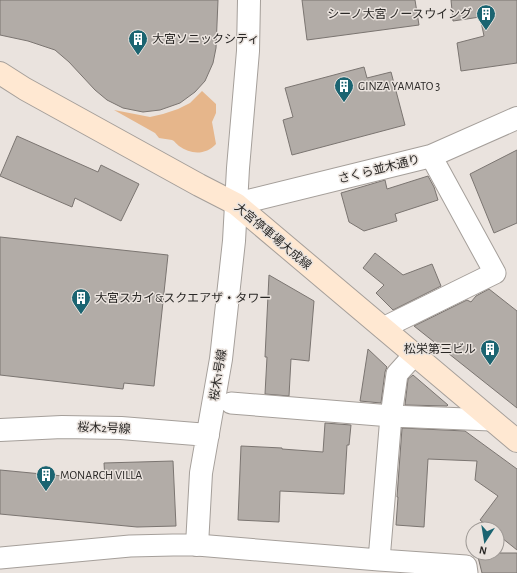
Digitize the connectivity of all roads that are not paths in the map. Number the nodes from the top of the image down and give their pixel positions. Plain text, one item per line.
1 (249, 0) edge
2 (0, 73) edge
3 (517, 118) edge
4 (431, 156) junction
5 (236, 204) junction
6 (383, 328) junction
7 (415, 354) junction
8 (231, 403) dead end
9 (391, 416) junction
10 (491, 420) junction
11 (0, 430) edge
12 (208, 435) junction
13 (517, 441) edge
14 (197, 545) junction
15 (0, 558) edge
16 (379, 560) junction
17 (468, 573) edge

1 - 5 street, 桜木1号線
2 - 5 main road, 大宮停車場大成線
3 - 4 street, さくら並木通り
4 - 5 street, さくら並木通り
4 - 6 street
5 - 6 main road, 大宮停車場大成線
5 - 12 street, 桜木1号線
6 - 7 main road, 大宮停車場大成線
7 - 9 street
7 - 10 main road, 大宮停車場大成線
8 - 9 street
9 - 10 street
9 - 16 street
10 - 13 main road, 大宮停車場大成線
11 - 12 street, 桜木2号線
12 - 14 street, 桜木1号線
14 - 15 street
14 - 16 street
16 - 17 street

